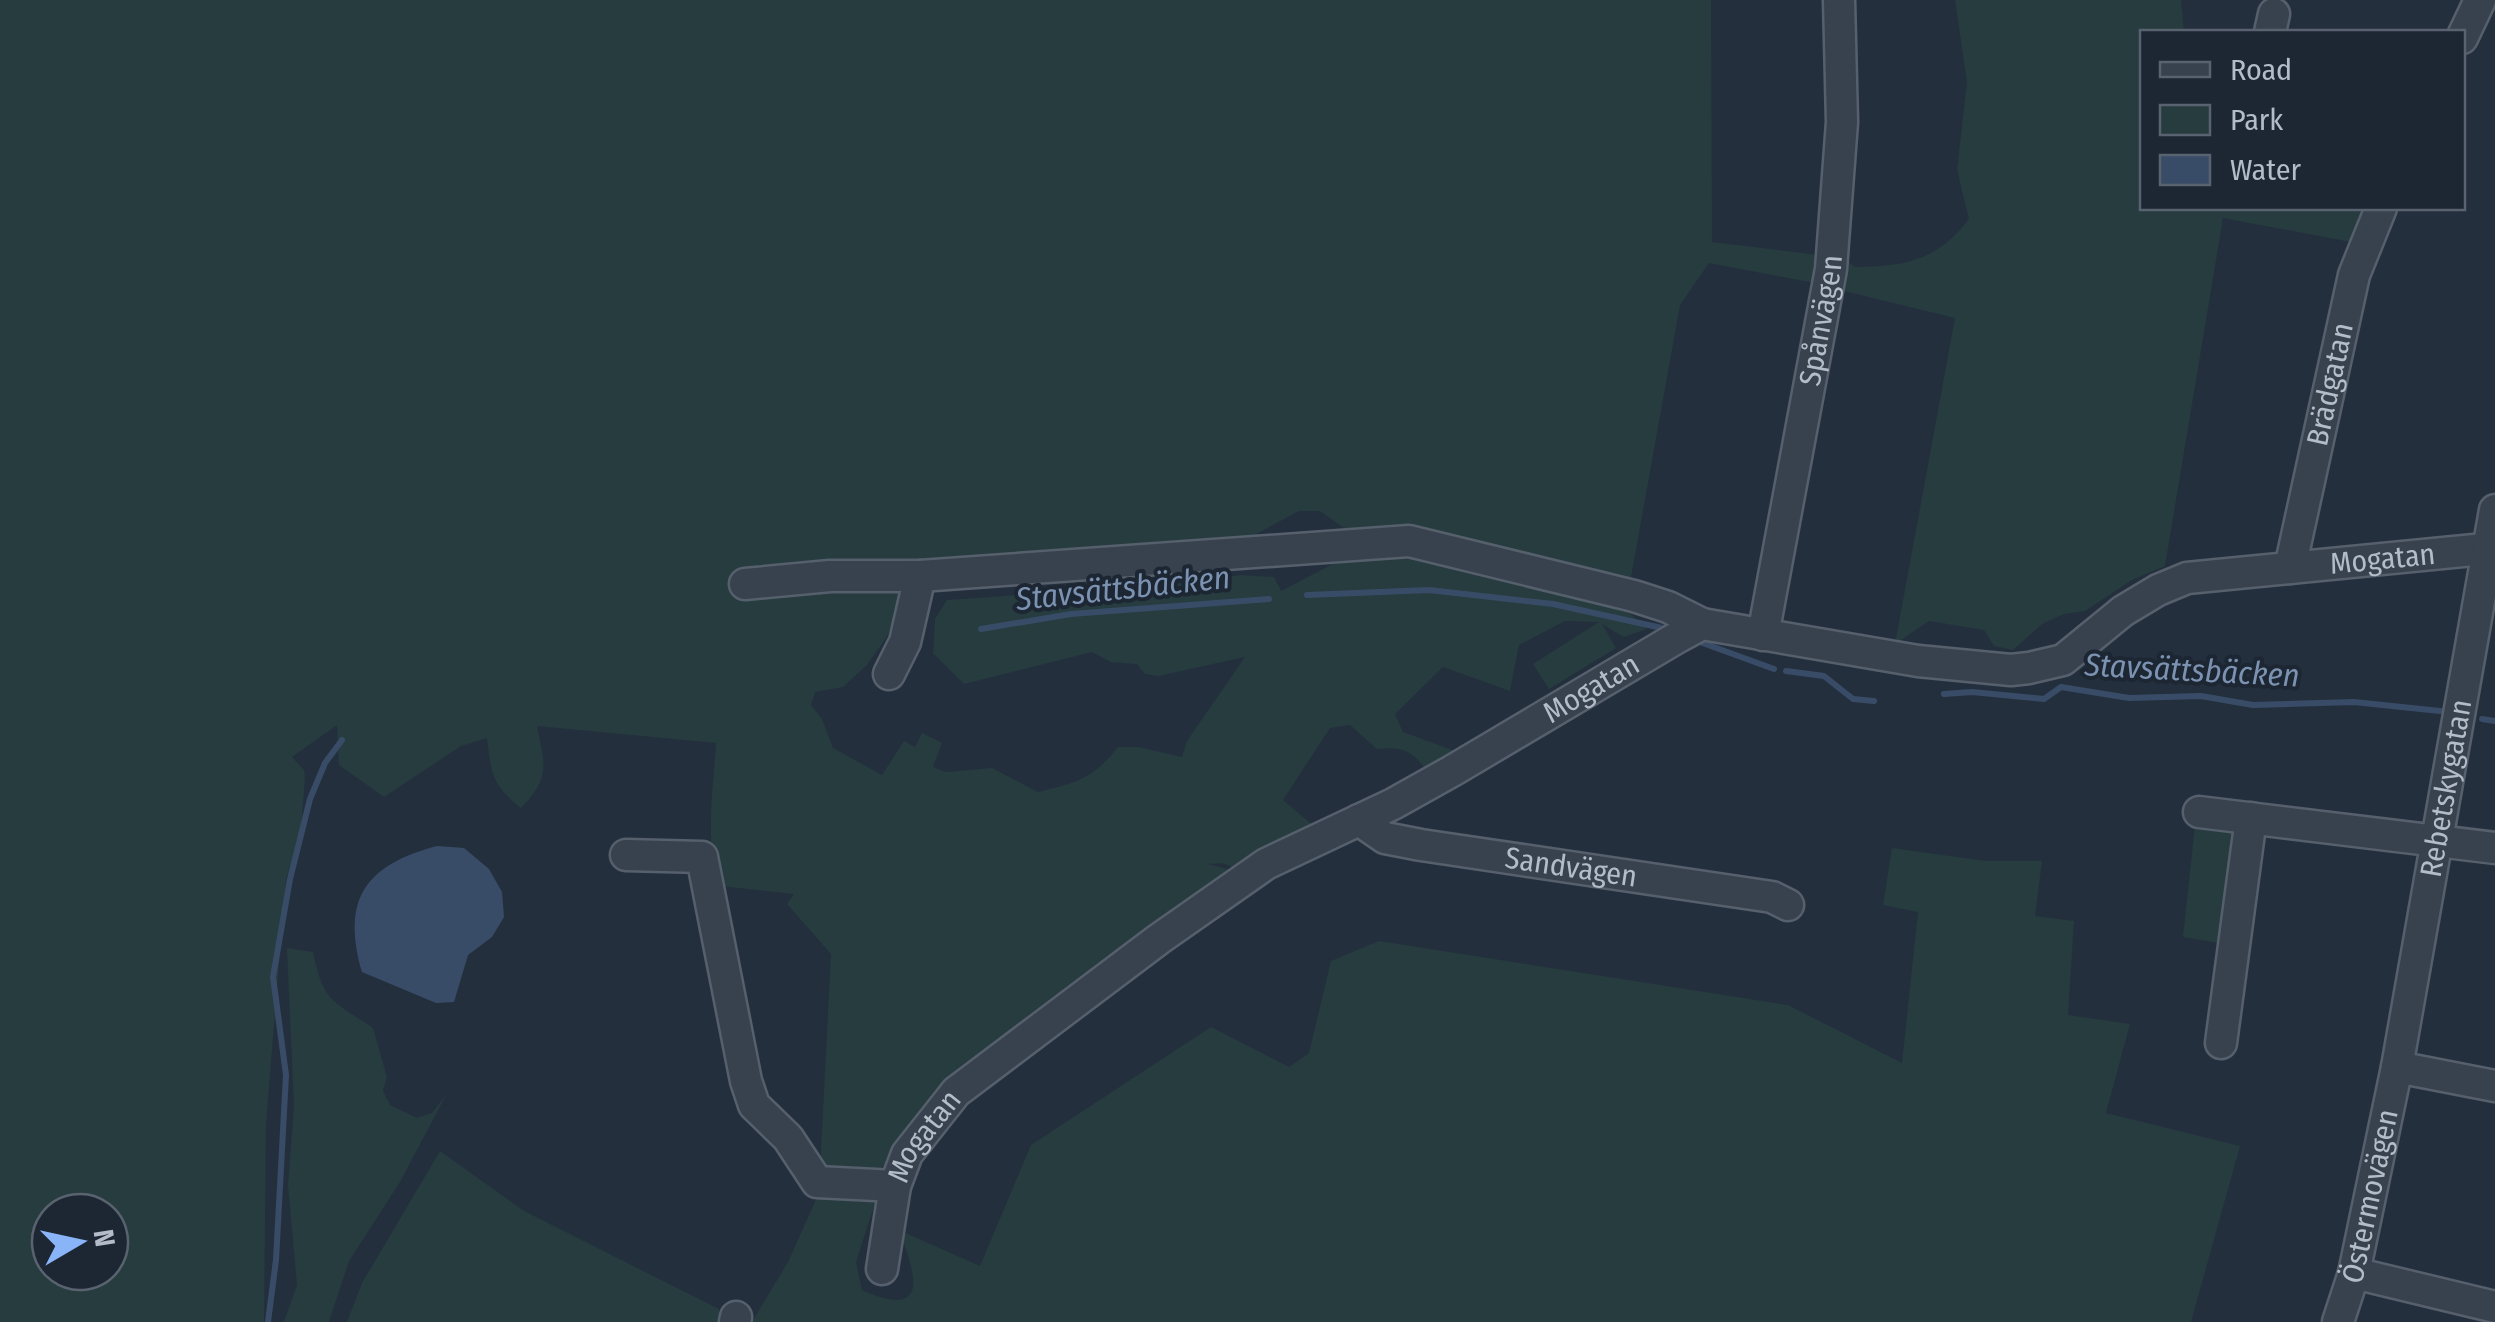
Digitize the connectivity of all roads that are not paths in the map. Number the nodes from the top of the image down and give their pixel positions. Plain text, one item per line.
1 (1839, 0) edge
2 (2480, 0) edge
3 (2465, 32) edge
4 (2379, 210) edge
5 (2495, 510) edge
6 (2491, 549) edge
7 (2290, 568) junction
8 (920, 576) junction
9 (744, 584) dead end
10 (1702, 624) junction
11 (1763, 634) junction
12 (889, 674) dead end
13 (2199, 812) dead end
14 (2250, 818) junction
15 (1359, 820) junction
16 (2436, 840) junction
17 (2495, 848) edge
18 (626, 855) dead end
19 (1788, 905) dead end
20 (2221, 1042) dead end
21 (2397, 1067) junction
22 (2495, 1086) edge
23 (895, 1186) junction
24 (882, 1269) dead end
25 (2354, 1273) junction
26 (2495, 1307) edge
27 (2338, 1322) edge

1 - 11 street, Spånvägen
2 - 3 street
4 - 7 street, Brädgatan
5 - 6 street, Rebetskygatan
6 - 7 street, Mogatan
6 - 16 street, Rebetskygatan
7 - 11 street, Mogatan
8 - 9 street
8 - 10 street
8 - 12 street
10 - 11 street, Mogatan
10 - 15 street, Mogatan
13 - 14 street
14 - 16 street
14 - 20 street
15 - 19 street, Sandvägen
15 - 23 street, Mogatan
16 - 17 street
16 - 21 street, Rebetskygatan
18 - 23 street
21 - 22 street
21 - 25 street, Östermovägen
23 - 24 street, Mogatan
25 - 26 street
25 - 27 street, Östermovägen

